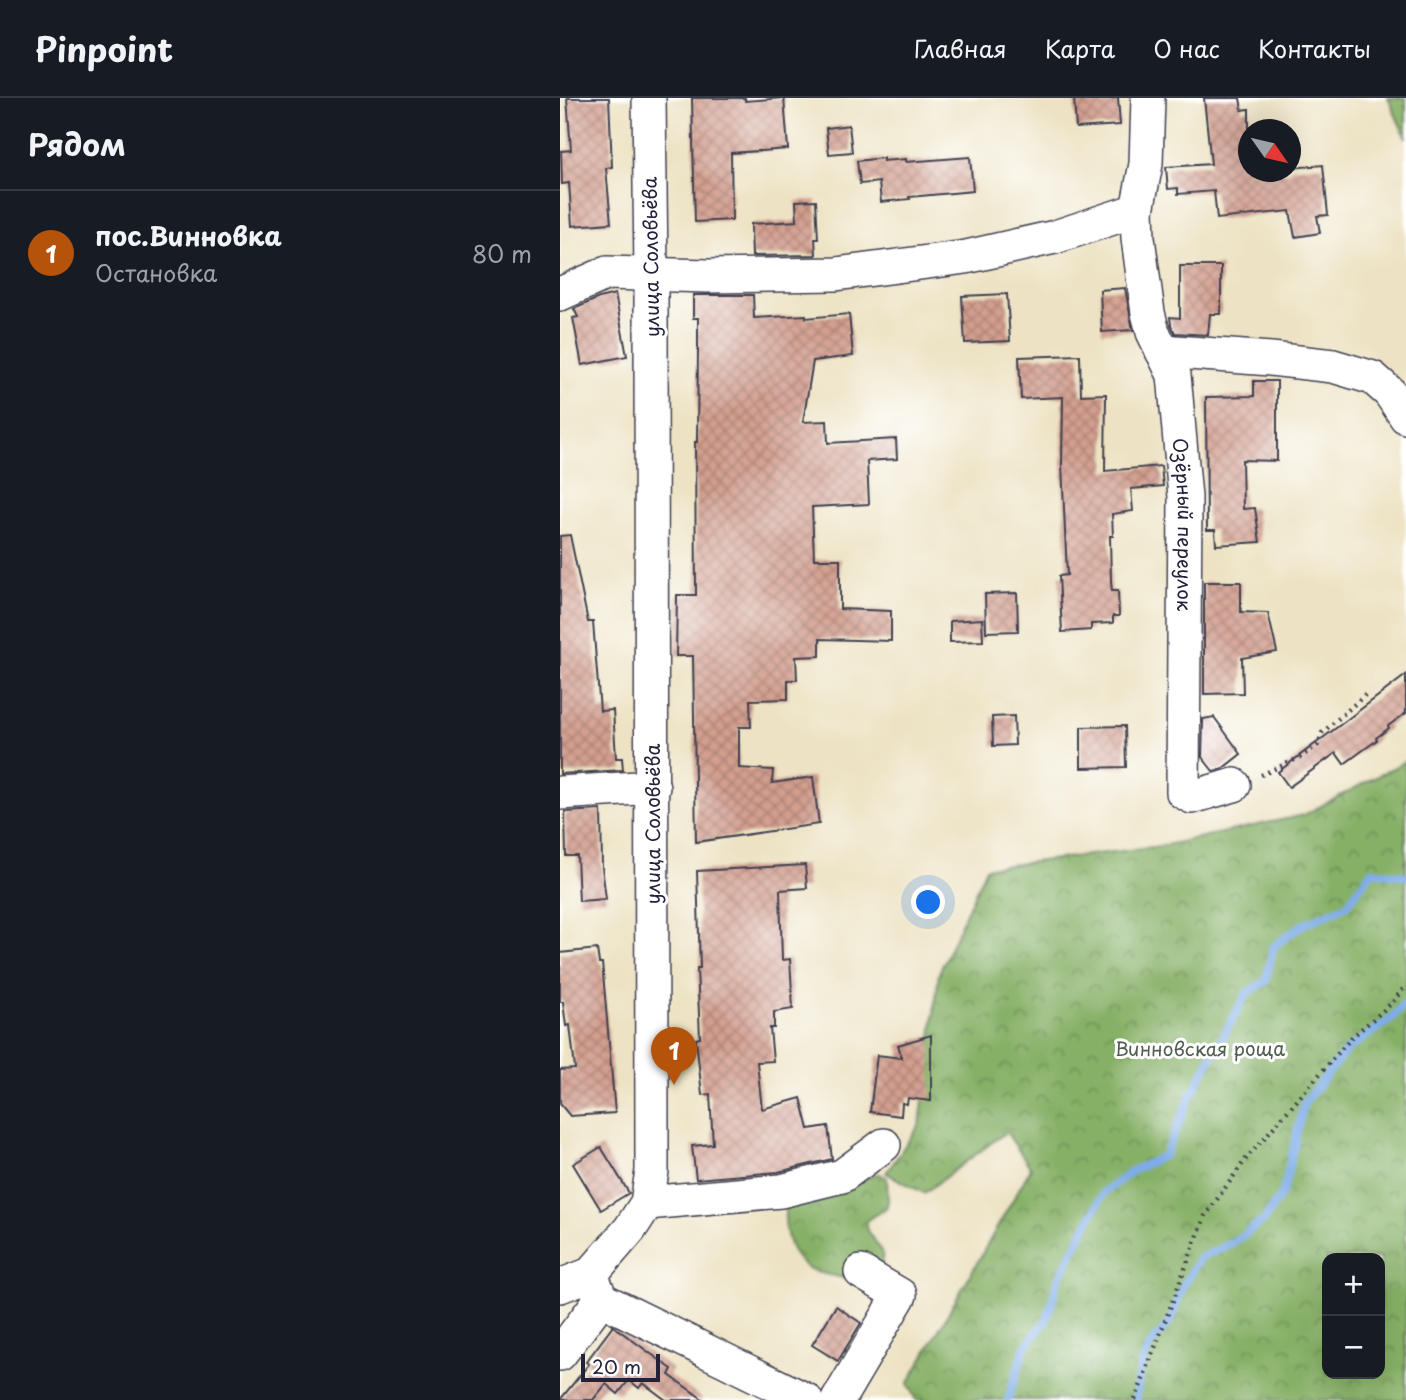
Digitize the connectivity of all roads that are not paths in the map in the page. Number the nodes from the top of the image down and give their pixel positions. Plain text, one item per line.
1 (649, 98) edge
2 (1148, 98) edge
3 (1138, 210) junction
4 (651, 273) junction
5 (560, 294) edge
6 (1162, 351) junction
7 (1406, 417) edge
8 (1234, 785) road end
9 (653, 788) junction
10 (560, 793) edge
11 (884, 1145) dead end
12 (647, 1203) junction
13 (861, 1272) dead end
14 (560, 1286) edge
15 (596, 1287) junction
16 (560, 1354) edge
17 (806, 1400) edge
18 (838, 1400) edge

1 - 4 street, улица Соловьёва
2 - 3 street, Озёрный переулок
3 - 4 street
3 - 6 street, Озёрный переулок
4 - 5 street
4 - 9 street, улица Соловьёва
6 - 7 street
6 - 8 street, Озёрный переулок
9 - 10 street
9 - 12 street, улица Соловьёва
11 - 12 street
12 - 15 street, улица Соловьёва
13 - 18 street
14 - 15 street
15 - 16 street, улица Соловьёва
15 - 17 street

